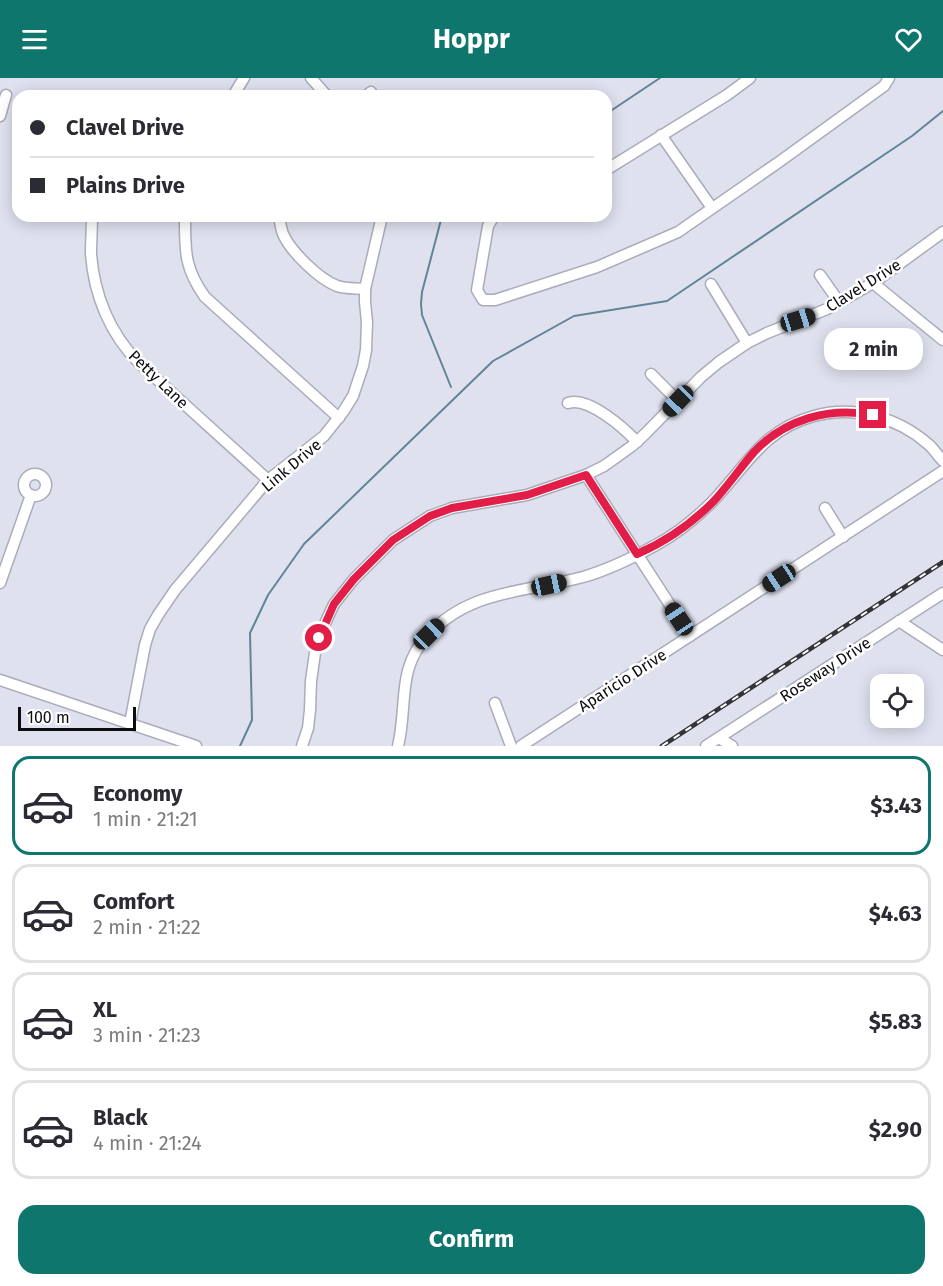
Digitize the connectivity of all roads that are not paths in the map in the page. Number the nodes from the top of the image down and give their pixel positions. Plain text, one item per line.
1 (311, 78) edge
2 (750, 78) edge
3 (889, 78) edge
4 (322, 90) edge
5 (3, 94) edge
6 (0, 116) edge
7 (661, 135) junction
8 (612, 166) edge
9 (712, 208) junction
10 (92, 222) edge
11 (185, 222) edge
12 (280, 222) edge
13 (381, 222) edge
14 (490, 222) edge
15 (943, 232) edge
16 (820, 275) dead end
17 (873, 283) junction
18 (711, 284) dead end
19 (365, 289) junction
20 (839, 302) junction
21 (943, 340) edge
22 (747, 343) junction
23 (651, 374) dead end
24 (678, 401) junction
25 (568, 403) dead end
26 (339, 418) junction
27 (637, 442) junction
28 (943, 461) edge
29 (943, 471) edge
30 (586, 475) junction
31 (268, 480) junction
32 (31, 495) dead end
33 (825, 508) dead end
34 (843, 537) junction
35 (637, 554) junction
36 (0, 583) edge
37 (943, 593) edge
38 (899, 621) junction
39 (690, 636) junction
40 (943, 650) edge
41 (0, 680) edge
42 (495, 703) dead end
43 (130, 723) junction
44 (719, 738) junction
45 (196, 746) edge
46 (302, 746) edge
47 (398, 746) edge
48 (511, 746) edge
49 (521, 746) edge
50 (706, 746) edge
51 (732, 746) edge

1 - 4 street
2 - 7 street
3 - 9 street
5 - 6 street
7 - 8 street
7 - 9 street
9 - 14 street
10 - 31 street, Petty Lane
11 - 26 street
12 - 19 street
13 - 19 street, Link Drive
15 - 17 street, Clavel Drive
16 - 20 street
17 - 20 street, Clavel Drive
17 - 21 street
18 - 22 street
19 - 26 street, Link Drive
20 - 22 street, Clavel Drive
22 - 24 street, Clavel Drive
23 - 24 street
24 - 27 street, Clavel Drive
25 - 27 street
26 - 31 street, Link Drive
27 - 30 street, Clavel Drive
28 - 35 street
29 - 34 street, Aparicio Drive
30 - 35 street
30 - 46 street, Clavel Drive
31 - 43 street, Link Drive
32 - 36 street
33 - 34 street
34 - 39 street, Aparicio Drive
35 - 39 street
35 - 47 street
37 - 38 street, Roseway Drive
38 - 40 street
38 - 44 street, Roseway Drive
39 - 49 street, Aparicio Drive
41 - 43 street
42 - 48 street
43 - 45 street
44 - 50 street, Roseway Drive
44 - 51 street

